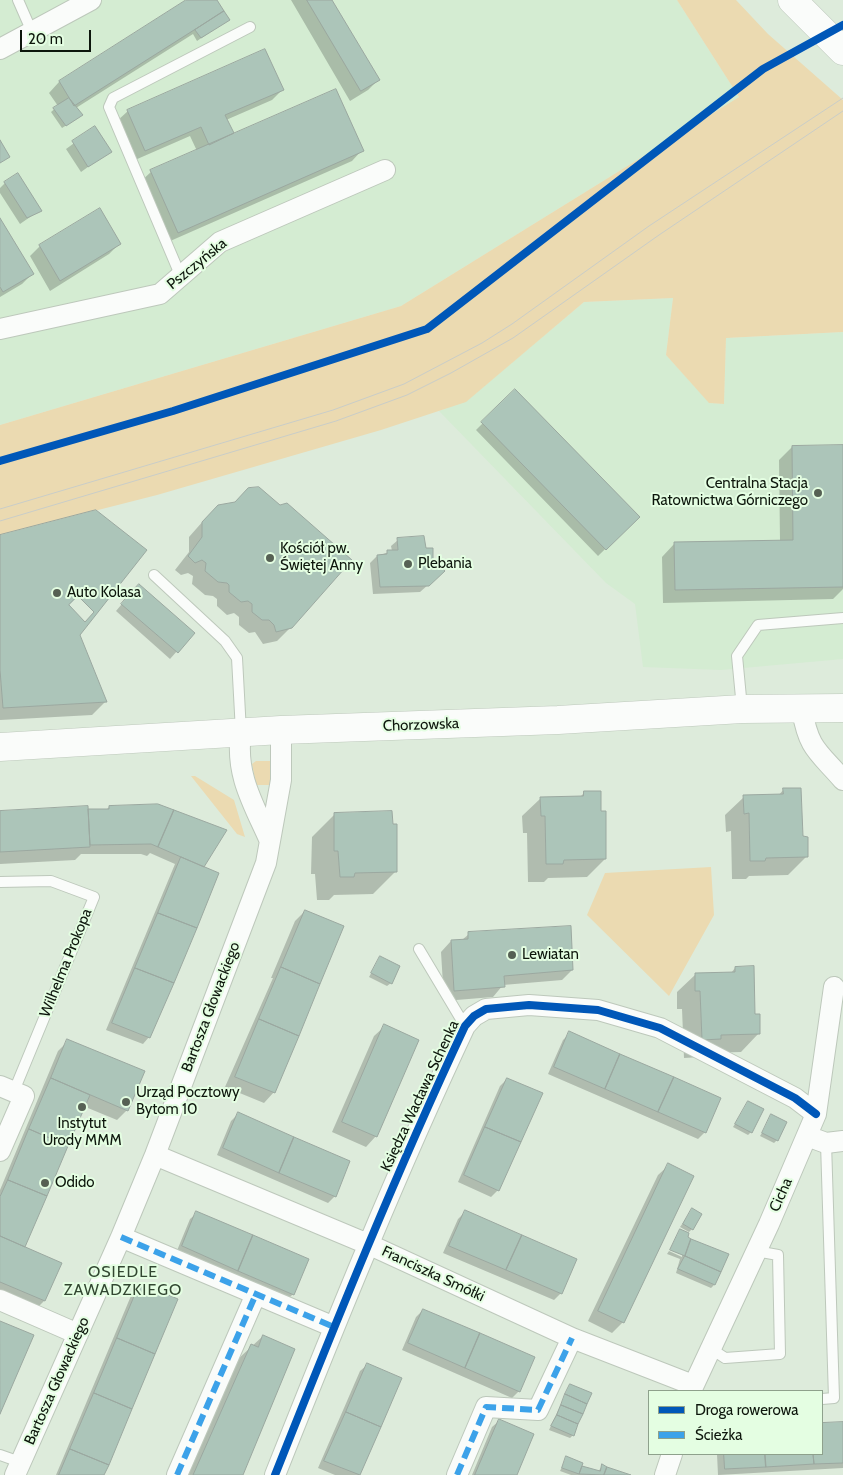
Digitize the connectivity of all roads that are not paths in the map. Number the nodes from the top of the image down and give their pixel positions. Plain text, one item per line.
1 (18, 0) edge
2 (90, 0) edge
3 (792, 0) edge
4 (250, 27) dead end
5 (32, 32) junction
6 (0, 49) edge
7 (843, 51) edge
8 (385, 170) dead end
9 (181, 277) junction
10 (0, 329) edge
11 (154, 575) dead end
12 (843, 618) edge
13 (843, 708) edge
14 (742, 709) junction
15 (802, 710) junction
16 (281, 730) junction
17 (241, 733) junction
18 (0, 747) edge
19 (840, 774) edge
20 (269, 839) junction
21 (0, 882) edge
22 (419, 949) dead end
23 (834, 988) dead end
24 (465, 1026) junction
25 (7, 1089) edge
26 (816, 1114) junction
27 (825, 1140) edge
28 (0, 1151) edge
29 (155, 1155) junction
30 (121, 1237) junction
31 (370, 1245) junction
32 (756, 1251) junction
33 (256, 1294) junction
34 (0, 1300) edge
35 (334, 1327) junction
36 (78, 1334) junction
37 (572, 1338) junction
38 (710, 1348) junction
39 (692, 1388) edge
40 (823, 1399) edge
41 (0, 1455) edge
42 (672, 1455) edge
43 (18, 1469) edge
44 (177, 1475) edge
45 (275, 1475) edge
46 (457, 1475) edge
47 (665, 1475) edge

1 - 5 lane
2 - 5 street
3 - 7 main road
4 - 9 lane
5 - 6 street
8 - 9 street, Pszczyńska
9 - 10 street, Pszczyńska
11 - 17 lane
12 - 14 lane
13 - 15 main road, Chorzowska
14 - 15 main road, Chorzowska
14 - 16 main road, Chorzowska
15 - 19 street
16 - 17 main road, Chorzowska
16 - 20 street, Bartosza Głowackiego
17 - 18 main road, Chorzowska
17 - 20 street
20 - 29 street, Bartosza Głowackiego
21 - 25 lane, Wilhelma Prokopa
22 - 24 lane
23 - 26 street, Cicha
24 - 26 street, Księdza Wacława Schenka
24 - 31 street, Księdza Wacława Schenka
25 - 28 street, Wilhelma Prokopa
26 - 27 street, Cicha
27 - 32 street, Cicha
27 - 40 lane
29 - 30 street, Bartosza Głowackiego
29 - 31 street, Franciszka Smółki
30 - 33 street
30 - 36 street, Bartosza Głowackiego
31 - 35 street, Księdza Wacława Schenka
31 - 37 street, Franciszka Smółki
32 - 38 street, Cicha
32 - 38 lane
33 - 35 street
33 - 44 street
34 - 36 street
35 - 45 street, Księdza Wacława Schenka
36 - 43 street, Bartosza Głowackiego
37 - 39 street, Franciszka Smółki
37 - 46 street
38 - 39 street, Cicha
41 - 43 lane
42 - 47 street

